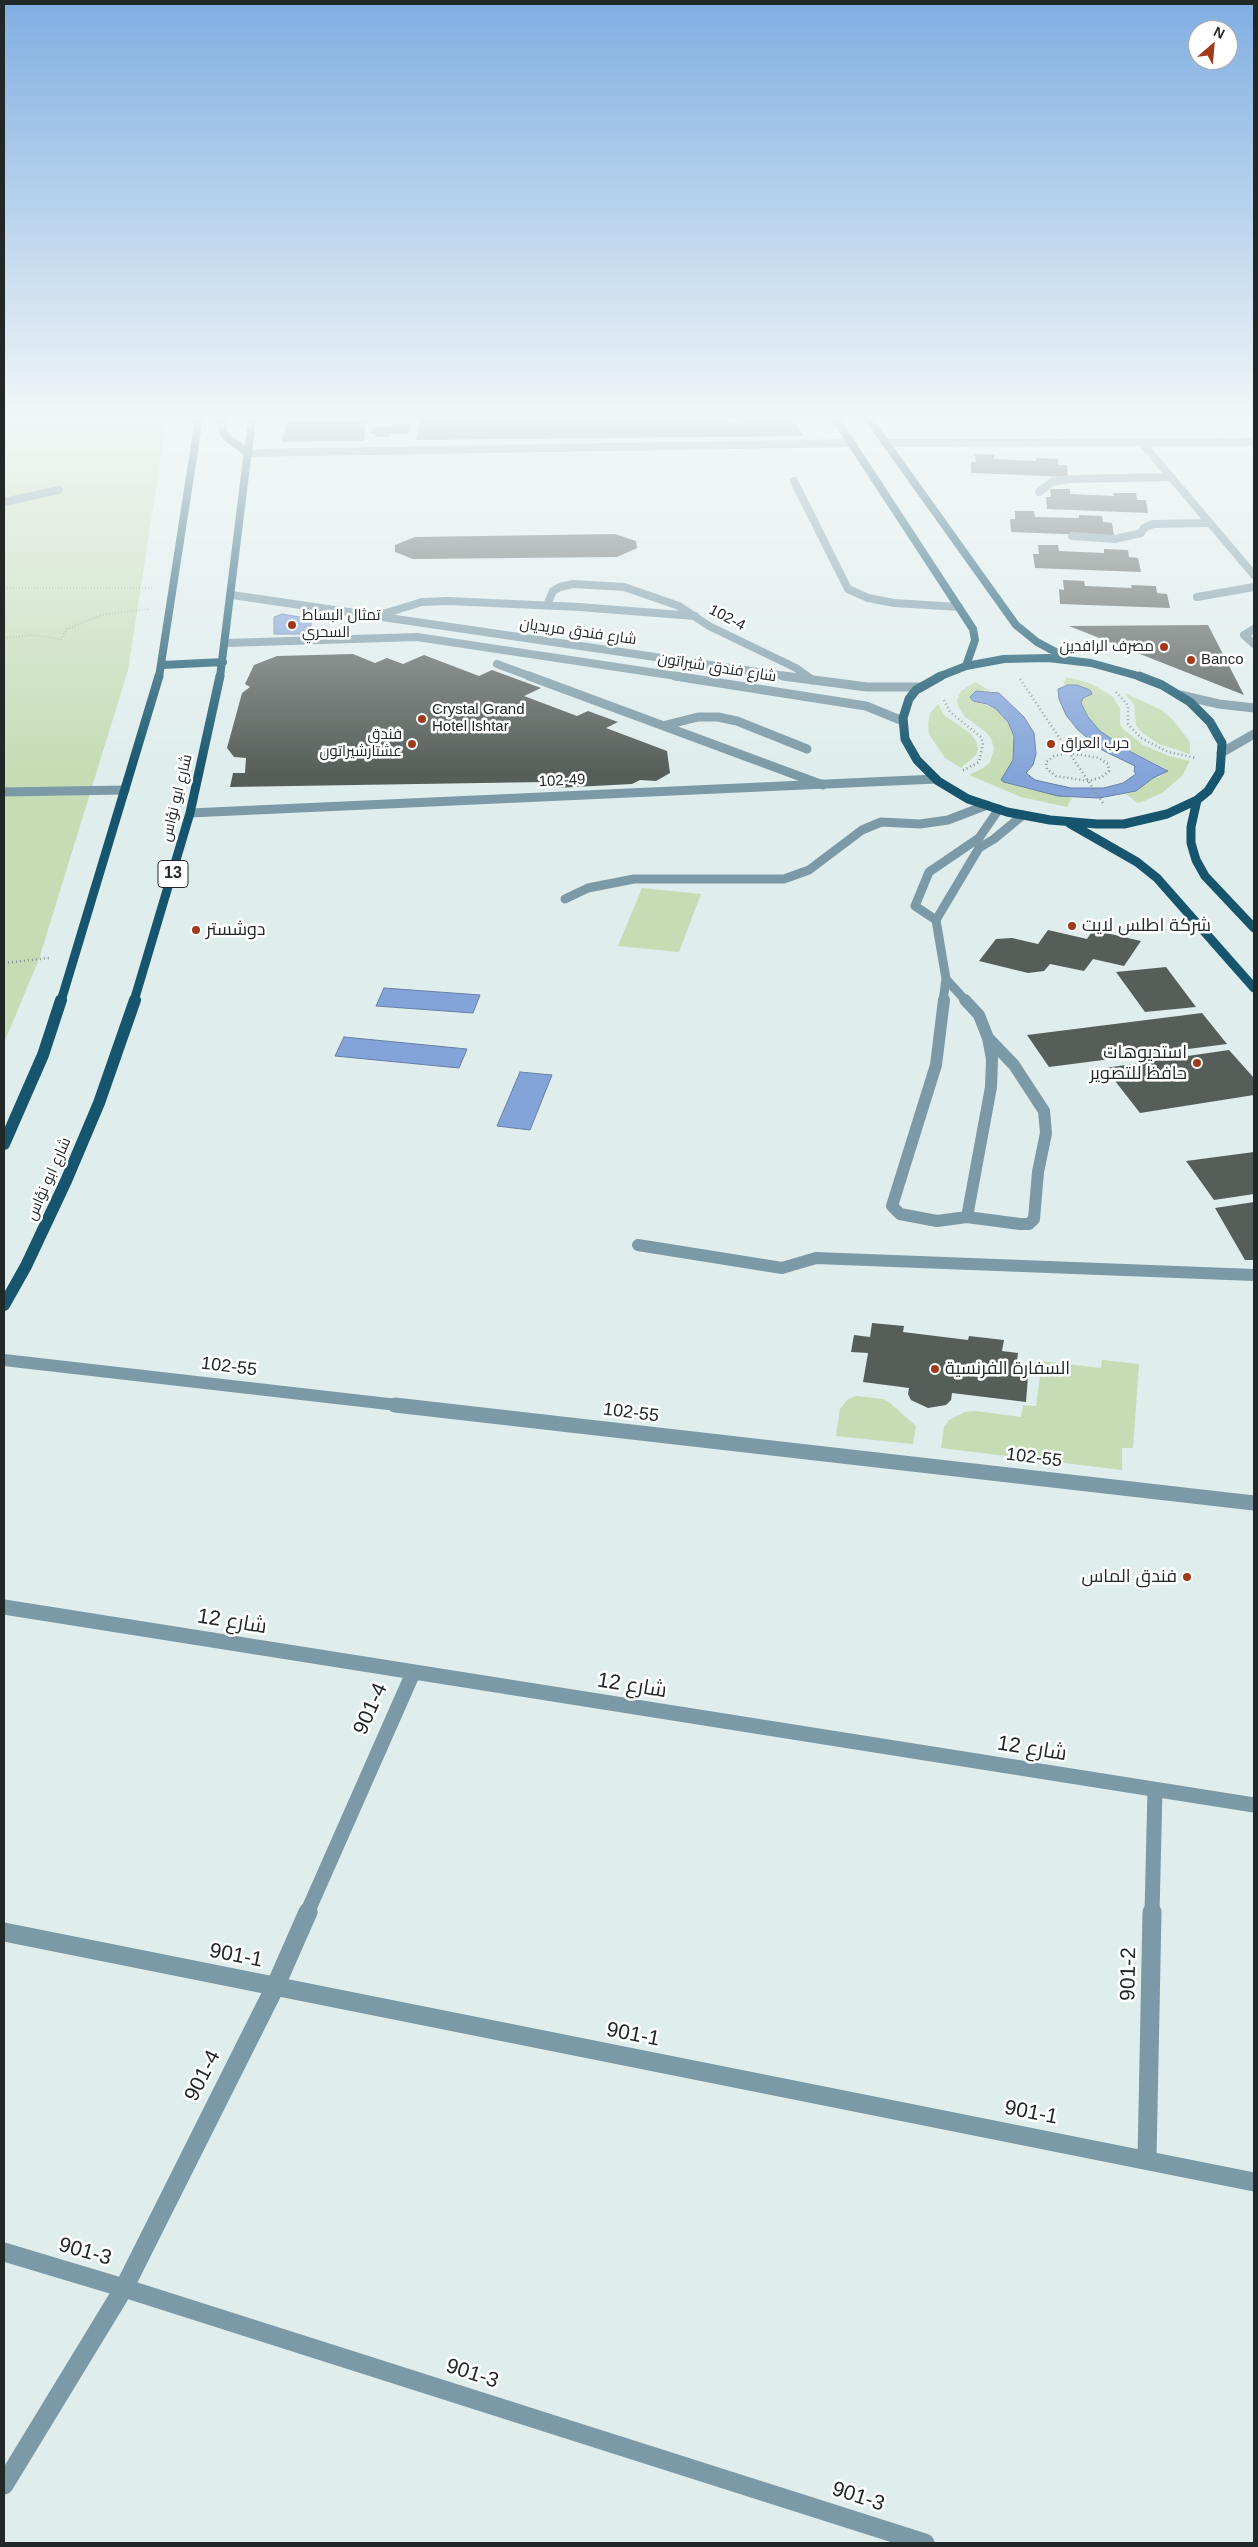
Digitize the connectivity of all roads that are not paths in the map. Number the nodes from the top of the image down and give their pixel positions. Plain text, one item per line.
1 (181, 537) edge
2 (239, 537) edge
3 (822, 537) edge
4 (913, 537) edge
5 (953, 537) edge
6 (1084, 537) edge
7 (1124, 537) edge
8 (1220, 537) edge
9 (1254, 575) edge
10 (1254, 587) edge
11 (232, 596) junction
12 (1198, 597) dead end
13 (547, 605) junction
14 (959, 607) junction
15 (695, 616) junction
16 (373, 617) junction
17 (428, 625) junction
18 (1254, 629) edge
19 (417, 637) junction
20 (226, 644) junction
21 (1254, 644) edge
22 (1070, 660) junction
23 (223, 662) junction
24 (497, 664) dead end
25 (162, 665) junction
26 (966, 666) junction
27 (728, 668) junction
28 (812, 680) junction
29 (719, 683) junction
30 (921, 687) junction
31 (1180, 695) junction
32 (1254, 708) edge
33 (903, 721) junction
34 (666, 725) junction
35 (1254, 734) edge
36 (807, 749) dead end
37 (1221, 753) junction
38 (936, 779) junction
39 (823, 785) junction
40 (125, 790) junction
41 (4, 792) edge
42 (1197, 800) junction
43 (987, 805) junction
44 (999, 809) junction
45 (190, 813) junction
46 (1023, 815) junction
47 (1067, 822) junction
48 (961, 852) junction
49 (974, 855) junction
50 (565, 899) dead end
51 (936, 920) junction
52 (1254, 928) edge
53 (946, 979) junction
54 (1254, 988) edge
55 (988, 1038) junction
56 (4, 1144) edge
57 (967, 1217) junction
58 (638, 1245) dead end
59 (1254, 1275) edge
60 (4, 1305) edge
61 (4, 1360) edge
62 (1254, 1503) edge
63 (4, 1606) edge
64 (413, 1673) junction
65 (1156, 1790) junction
66 (1254, 1805) edge
67 (4, 1932) edge
68 (275, 1987) junction
69 (1147, 2159) junction
70 (1254, 2182) edge
71 (4, 2252) edge
72 (124, 2288) junction
73 (4, 2485) edge
74 (925, 2543) edge

1 - 25 main road
2 - 11 main road, شارع ابو نؤاس / 13
3 - 14 street
4 - 14 main road
5 - 22 main road
6 - 7 street
8 - 9 street
10 - 12 street
11 - 16 street, شارع فندق مريديان
11 - 20 main road, شارع ابو نؤاس / 13
13 - 15 street
13 - 15 street, 102-4
13 - 16 street
14 - 26 main road
15 - 28 street, 102-4
16 - 17 street, شارع فندق مريديان
17 - 19 street
17 - 27 street, شارع فندق مريديان
18 - 21 street
19 - 20 street, شارع فندق شيراتون
19 - 29 street, شارع فندق شيراتون
20 - 23 main road, شارع ابو نؤاس / 13
22 - 26 main road
22 - 31 main road
23 - 25 main road
23 - 45 main road, شارع ابو نؤاس / 13
24 - 34 street
25 - 40 main road
26 - 30 main road
27 - 28 street, شارع فندق مريديان
27 - 29 street
28 - 30 street, شارع فندق مريديان
29 - 33 street, شارع فندق شيراتون
30 - 33 main road
31 - 32 street
31 - 37 main road
33 - 38 main road
34 - 36 street
34 - 39 street
35 - 37 street
37 - 42 main road
38 - 39 street, 102-49
38 - 43 main road
39 - 45 street, 102-49
40 - 41 street
40 - 56 main road
42 - 47 main road
42 - 52 main road
43 - 44 main road
43 - 50 street
44 - 46 main road
44 - 48 street
45 - 60 main road, شارع ابو نؤاس / 13
46 - 47 main road
46 - 49 street
47 - 54 main road
48 - 49 street
48 - 51 street
49 - 51 street
51 - 53 street
53 - 55 street
53 - 57 street
55 - 57 street
55 - 57 street
58 - 59 street
61 - 62 street, 102-55
63 - 64 street, شارع 12
64 - 65 street, شارع 12
64 - 68 street, 901-4
65 - 66 street, شارع 12
65 - 69 street, 901-2
67 - 68 street, 901-1
68 - 69 street, 901-1
68 - 72 street, 901-4
69 - 70 street, 901-1
71 - 72 street, 901-3
72 - 73 street, 901-4
72 - 74 street, 901-3

